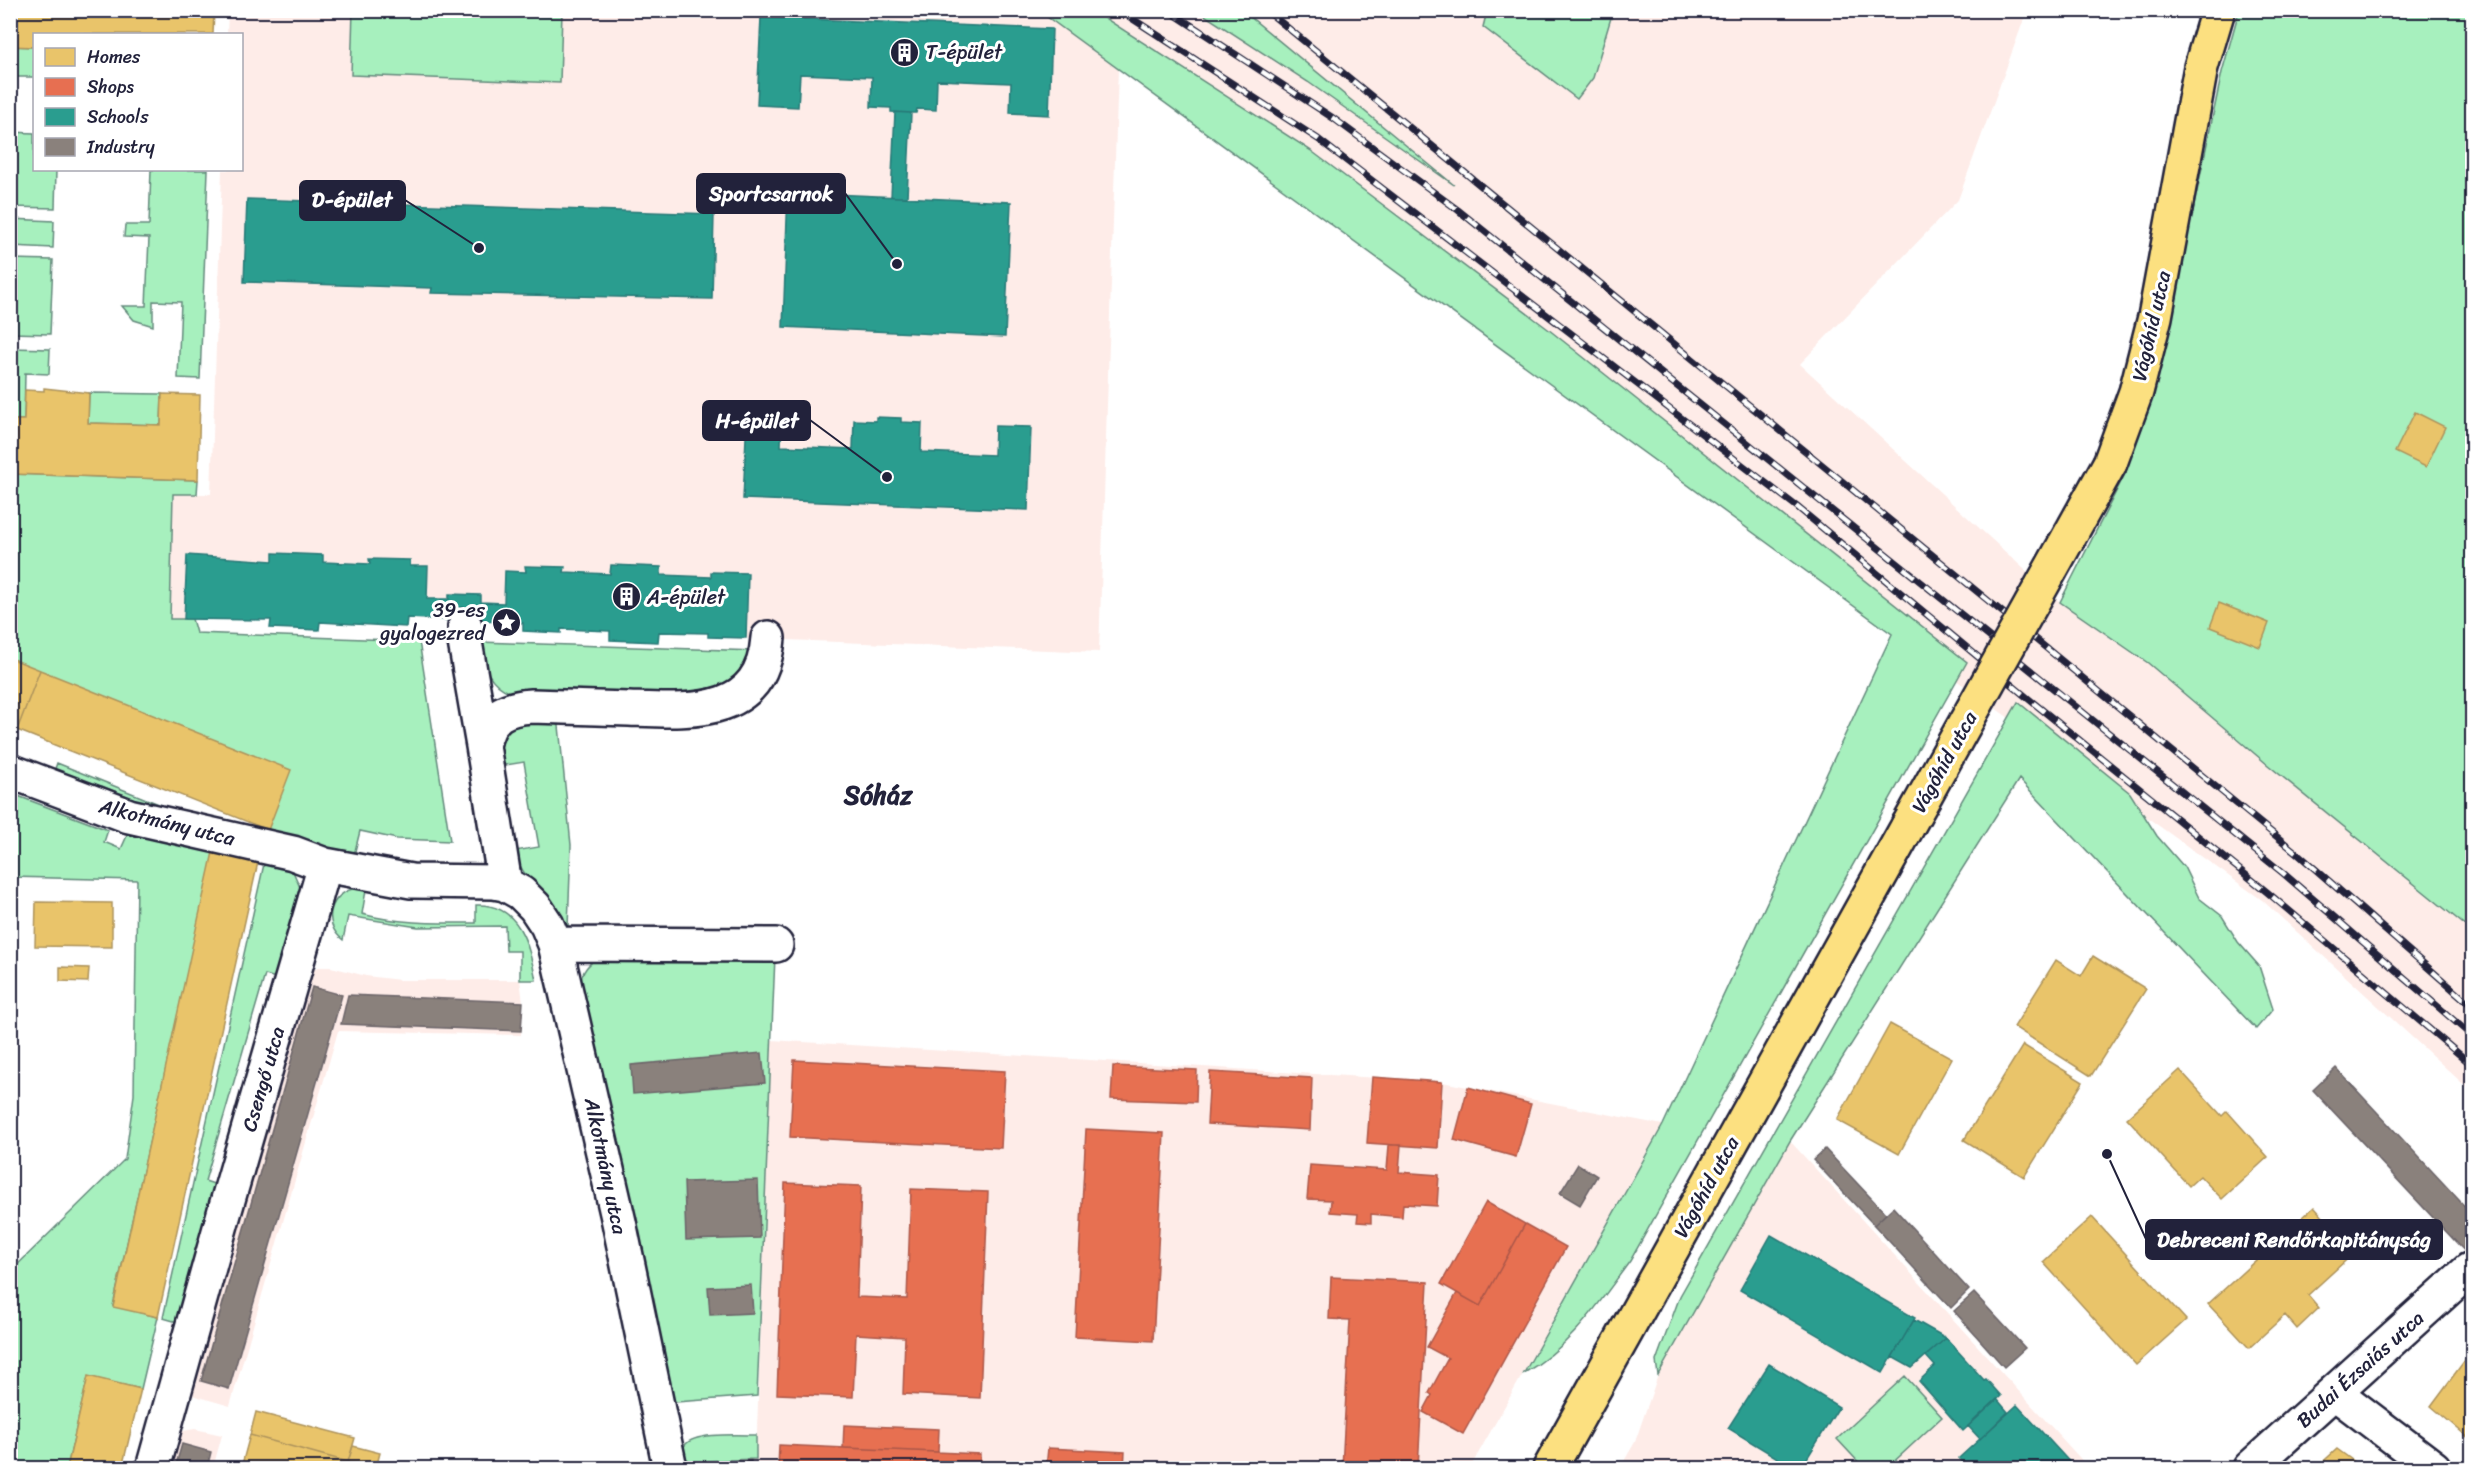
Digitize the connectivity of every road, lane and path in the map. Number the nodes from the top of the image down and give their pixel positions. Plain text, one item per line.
1 (2218, 10) edge
2 (465, 626) dead end
3 (768, 638) dead end
4 (483, 747) junction
5 (10, 771) edge
6 (325, 865) junction
7 (505, 884) junction
8 (555, 944) junction
9 (776, 945) dead end
10 (2469, 1270) dead end
11 (2334, 1392) junction
12 (153, 1468) edge
13 (670, 1468) edge
14 (1550, 1468) edge
15 (2250, 1468) edge
16 (2434, 1468) edge

1 - 14 main road, Vágóhíd utca, bridge
2 - 4 street
3 - 4 street
4 - 7 street
5 - 6 street, Alkotmány utca
6 - 7 street
6 - 12 street, Csengő utca
7 - 8 street, Alkotmány utca
8 - 9 street
8 - 13 street, Alkotmány utca
10 - 11 street, Budai Ézsaiás utca
11 - 15 street, Budai Ézsaiás utca
11 - 16 street

